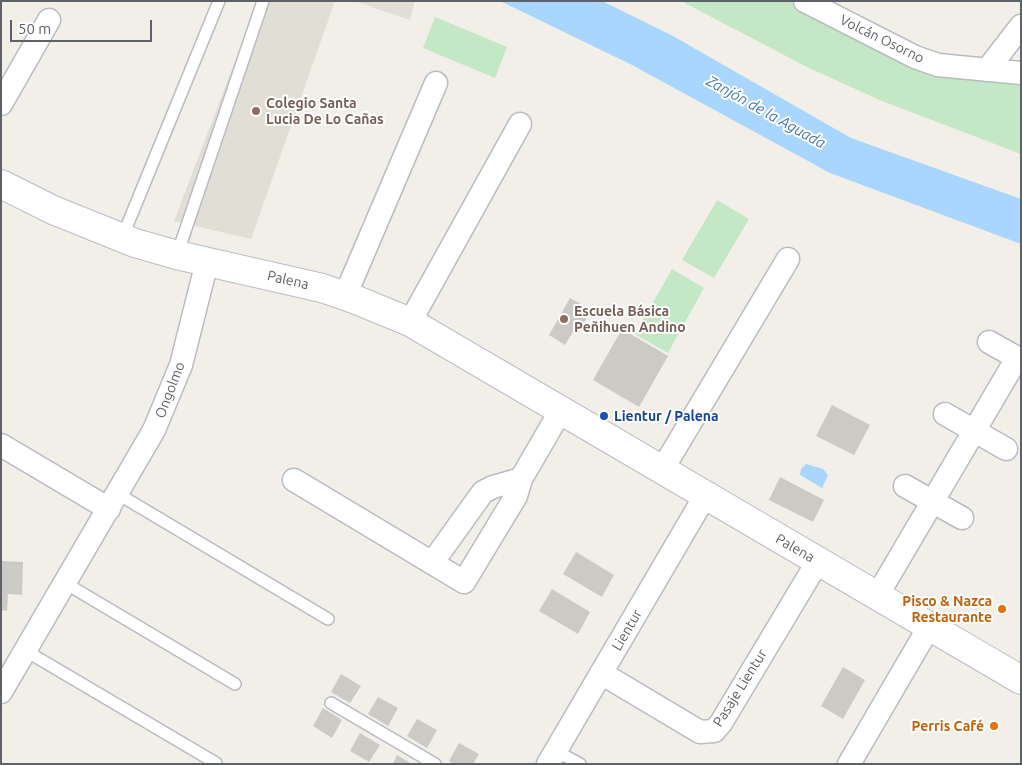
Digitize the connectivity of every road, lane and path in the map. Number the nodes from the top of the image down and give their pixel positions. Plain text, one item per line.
1 (219, 1) edge
2 (263, 1) edge
3 (805, 1) edge
4 (838, 8) edge
5 (49, 20) dead end
6 (1021, 26) edge
7 (987, 70) junction
8 (1021, 74) edge
9 (436, 84) dead end
10 (1, 104) edge
11 (520, 124) dead end
12 (1, 184) edge
13 (122, 238) junction
14 (178, 255) junction
15 (788, 259) dead end
16 (207, 262) junction
17 (345, 296) junction
18 (410, 322) junction
19 (989, 342) dead end
20 (1019, 359) edge
21 (561, 410) junction
22 (945, 414) dead end
23 (974, 430) junction
24 (1, 445) edge
25 (1006, 449) dead end
26 (662, 470) junction
27 (521, 479) junction
28 (294, 480) dead end
29 (905, 486) dead end
30 (705, 496) junction
31 (113, 502) junction
32 (932, 502) junction
33 (962, 518) dead end
34 (818, 561) junction
35 (432, 563) junction
36 (65, 583) junction
37 (877, 596) junction
38 (328, 619) dead end
39 (929, 626) junction
40 (26, 651) junction
41 (601, 673) junction
42 (1018, 674) edge
43 (235, 684) dead end
44 (1, 692) edge
45 (331, 703) dead end
46 (552, 757) edge
47 (216, 763) edge
48 (435, 764) edge
49 (580, 764) edge
50 (849, 764) edge

1 - 13 lane
2 - 14 lane
3 - 4 street, Volcán Osorno
4 - 7 street, Volcán Osorno
5 - 10 street
6 - 7 street
7 - 8 street, Volcán Osorno
9 - 17 street
11 - 18 street
12 - 13 street, Palena
13 - 14 street, Palena
14 - 16 street, Palena
15 - 26 street
16 - 17 street, Palena
16 - 31 street, Ongolmo
17 - 18 street, Palena
18 - 21 street, Palena
19 - 20 street
20 - 23 street
21 - 26 street, Palena
21 - 27 street
22 - 23 street
23 - 25 street
23 - 32 street
24 - 31 street
26 - 30 street, Palena
27 - 35 street
27 - 35 street
28 - 35 street
29 - 32 street
30 - 34 street, Palena
30 - 41 street, Lientur
31 - 36 street, Ongolmo
31 - 38 lane
32 - 33 street
32 - 37 street
34 - 37 street, Palena
34 - 41 street, Pasaje Lientur
36 - 40 street, Ongolmo
36 - 43 lane
37 - 39 street, Palena
39 - 42 street, Palena
39 - 50 street
40 - 44 street, Ongolmo
40 - 47 lane
41 - 46 street, Lientur
45 - 48 lane
46 - 49 lane

